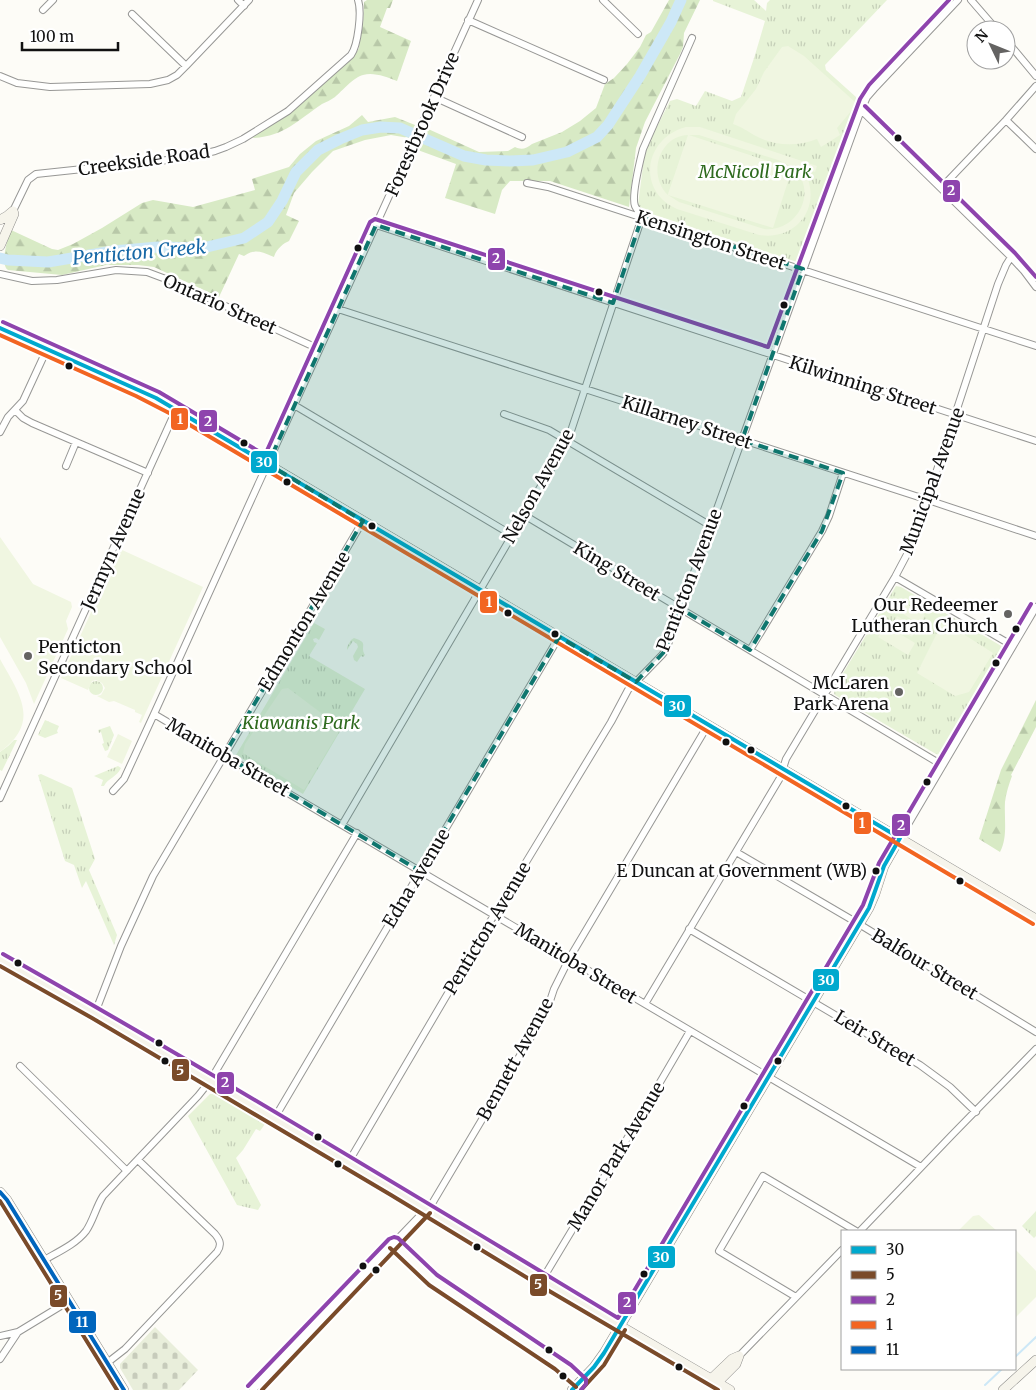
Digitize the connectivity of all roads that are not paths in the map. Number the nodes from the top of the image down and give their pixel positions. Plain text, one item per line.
1 (53, 0) edge
2 (238, 0) edge
3 (249, 0) edge
4 (478, 0) edge
5 (604, 0) edge
6 (958, 0) edge
7 (971, 0) edge
8 (358, 1) edge
9 (244, 6) junction
10 (43, 10) dead end
11 (132, 14) dead end
12 (468, 20) junction
13 (988, 20) edge
14 (638, 34) dead end
15 (692, 38) dead end
16 (1016, 52) edge
17 (186, 66) junction
18 (0, 76) edge
19 (1036, 76) edge
20 (604, 80) dead end
21 (1036, 86) edge
22 (434, 97) junction
23 (861, 110) junction
24 (1006, 120) junction
25 (522, 137) dead end
26 (1036, 149) edge
27 (527, 183) dead end
28 (941, 188) junction
29 (13, 211) junction
30 (642, 217) junction
31 (0, 220) edge
32 (376, 225) junction
33 (0, 246) edge
34 (1011, 257) junction
35 (803, 270) junction
36 (0, 274) edge
37 (1036, 287) edge
38 (613, 303) junction
39 (338, 309) junction
40 (0, 328) edge
41 (984, 328) junction
42 (1036, 346) edge
43 (47, 349) junction
44 (320, 349) junction
45 (772, 355) junction
46 (585, 389) junction
47 (294, 405) junction
48 (15, 410) junction
49 (176, 410) junction
50 (504, 414) dead end
51 (956, 415) junction
52 (0, 432) edge
53 (568, 440) junction
54 (742, 440) junction
55 (1036, 441) edge
56 (76, 442) junction
57 (268, 464) junction
58 (66, 466) dead end
59 (843, 473) junction
60 (148, 474) junction
61 (928, 500) junction
62 (524, 515) junction
63 (363, 521) junction
64 (711, 526) junction
65 (512, 535) junction
66 (1036, 536) edge
67 (895, 577) junction
68 (480, 590) junction
69 (1036, 608) edge
70 (681, 609) junction
71 (559, 637) junction
72 (1013, 646) junction
73 (750, 650) junction
74 (636, 682) junction
75 (825, 695) junction
76 (154, 714) junction
77 (708, 725) junction
78 (224, 755) junction
79 (942, 765) junction
80 (783, 770) junction
81 (113, 791) dead end
82 (0, 798) edge
83 (342, 825) junction
84 (357, 834) junction
85 (900, 838) junction
86 (736, 852) junction
87 (420, 871) junction
88 (494, 915) junction
89 (1036, 919) edge
90 (859, 924) junction
91 (690, 929) junction
92 (0, 959) edge
93 (569, 959) junction
94 (813, 1002) junction
95 (645, 1004) junction
96 (95, 1014) junction
97 (690, 1031) junction
98 (1036, 1032) edge
99 (1036, 1049) edge
100 (20, 1066) dead end
101 (768, 1077) junction
102 (210, 1081) junction
103 (976, 1112) junction
104 (274, 1119) junction
105 (138, 1160) junction
106 (348, 1163) junction
107 (921, 1167) junction
108 (127, 1171) junction
109 (0, 1192) edge
110 (425, 1209) junction
111 (856, 1230) edge
112 (859, 1230) edge
113 (841, 1251) edge
114 (44, 1260) junction
115 (542, 1280) junction
116 (796, 1297) junction
117 (69, 1301) junction
118 (620, 1327) junction
119 (18, 1332) junction
120 (0, 1336) edge
121 (740, 1356) joint
122 (0, 1359) edge
123 (1036, 1360) edge
124 (107, 1363) junction
125 (714, 1381) junction
126 (1009, 1388) edge
127 (124, 1390) edge
128 (253, 1390) edge
129 (572, 1390) edge
130 (730, 1390) edge

1 - 10 street
2 - 9 street
3 - 9 street
4 - 12 street, Forestbrook Drive
5 - 14 street
6 - 23 street, Penticton Avenue
7 - 13 street
8 - 29 street, Creekside Road
9 - 17 street
11 - 17 street
12 - 20 street
12 - 22 street, Forestbrook Drive
15 - 30 street
16 - 19 street
17 - 18 street
21 - 24 street
22 - 25 street
22 - 32 street, Forestbrook Drive
23 - 28 street
23 - 35 street, Penticton Avenue
24 - 26 street
24 - 28 street
27 - 30 street, Kensington Street
28 - 34 street
29 - 31 street
29 - 33 street
30 - 35 street, Kensington Street
30 - 38 street, Nelson Avenue
32 - 38 street, Kilwinning Street
32 - 39 street, Forestbrook Drive
34 - 37 street
34 - 41 street, Municipal Avenue
35 - 41 street, Kensington Street
35 - 45 street, Penticton Avenue
36 - 44 street, Ontario Street
38 - 45 street, Kilwinning Street
38 - 46 street, Nelson Avenue
39 - 44 street, Forestbrook Drive
39 - 46 street, Killarney Street
40 - 43 street
41 - 42 street, Kensington Street
41 - 51 street, Municipal Avenue
43 - 48 street
43 - 49 street
44 - 47 street, Forestbrook Drive
45 - 51 street, Kilwinning Street
45 - 54 street, Penticton Avenue
46 - 53 street, Nelson Avenue
46 - 54 street, Killarney Street
47 - 57 street, Forestbrook Drive
47 - 65 street
48 - 52 street
48 - 56 street
49 - 57 street
49 - 60 street, Jermyn Avenue
50 - 53 street
51 - 55 street, Kilwinning Street
51 - 61 street, Municipal Avenue
53 - 62 street, Nelson Avenue
53 - 64 street
54 - 59 street, Killarney Street
54 - 64 street, Penticton Avenue
56 - 58 street
56 - 60 street
57 - 63 street
57 - 76 street, Forestbrook Drive
59 - 61 street, Killarney Street
59 - 73 street
60 - 82 street, Jermyn Avenue
61 - 66 street, Killarney Street
61 - 67 street, Municipal Avenue
62 - 65 street, Nelson Avenue
62 - 70 street, King Street
63 - 68 street
63 - 78 street, Edmonton Avenue
64 - 70 street, Penticton Avenue
65 - 68 street, Nelson Avenue
67 - 72 street
67 - 75 street, Municipal Avenue
68 - 71 street
68 - 83 street, Nelson Avenue
69 - 72 street
70 - 73 street, King Street
70 - 74 street, Penticton Avenue
71 - 74 street
71 - 87 street, Edna Avenue
72 - 79 street
73 - 75 street, King Street
74 - 77 street
74 - 88 street, Penticton Avenue
75 - 79 street, King Street
75 - 80 street, Municipal Avenue
76 - 78 street, Manitoba Street
76 - 81 street, Forestbrook Drive
77 - 80 street
77 - 93 street, Bennett Avenue
78 - 83 street, Manitoba Street
78 - 96 street, Edmonton Avenue
79 - 85 street
80 - 85 street
80 - 86 street, Municipal Avenue
83 - 84 street, Manitoba Street
84 - 87 street, Manitoba Street
84 - 102 street
85 - 89 street
85 - 90 street
86 - 90 street, Balfour Street
86 - 91 street, Municipal Avenue
87 - 88 street, Manitoba Street
87 - 104 street, Edna Avenue
88 - 93 street, Manitoba Street
88 - 106 street, Penticton Avenue
90 - 94 street
90 - 98 street, Balfour Street
91 - 94 street, Leir Street
91 - 95 street, Municipal Avenue
92 - 96 street
93 - 95 street, Manitoba Street
93 - 110 street, Bennett Avenue
94 - 101 street
94 - 103 street, Leir Street
95 - 97 street, Manitoba Street
96 - 102 street
97 - 101 street, Manitoba Street
97 - 115 street, Manor Park Avenue
99 - 103 street
100 - 108 street
101 - 107 street, Manitoba Street
101 - 118 street
102 - 104 street
102 - 105 street
103 - 107 street
104 - 106 street
105 - 108 street
105 - 124 street
106 - 110 street
107 - 112 street
108 - 114 street
109 - 114 street
110 - 115 street
110 - 128 street, Bennett Avenue
111 - 116 street
113 - 116 street
114 - 117 street
115 - 118 street
116 - 121 street
117 - 119 street
117 - 124 street
118 - 125 street
118 - 129 street
119 - 120 street
119 - 122 street
121 - 125 street
123 - 126 street
124 - 127 street
125 - 130 street

